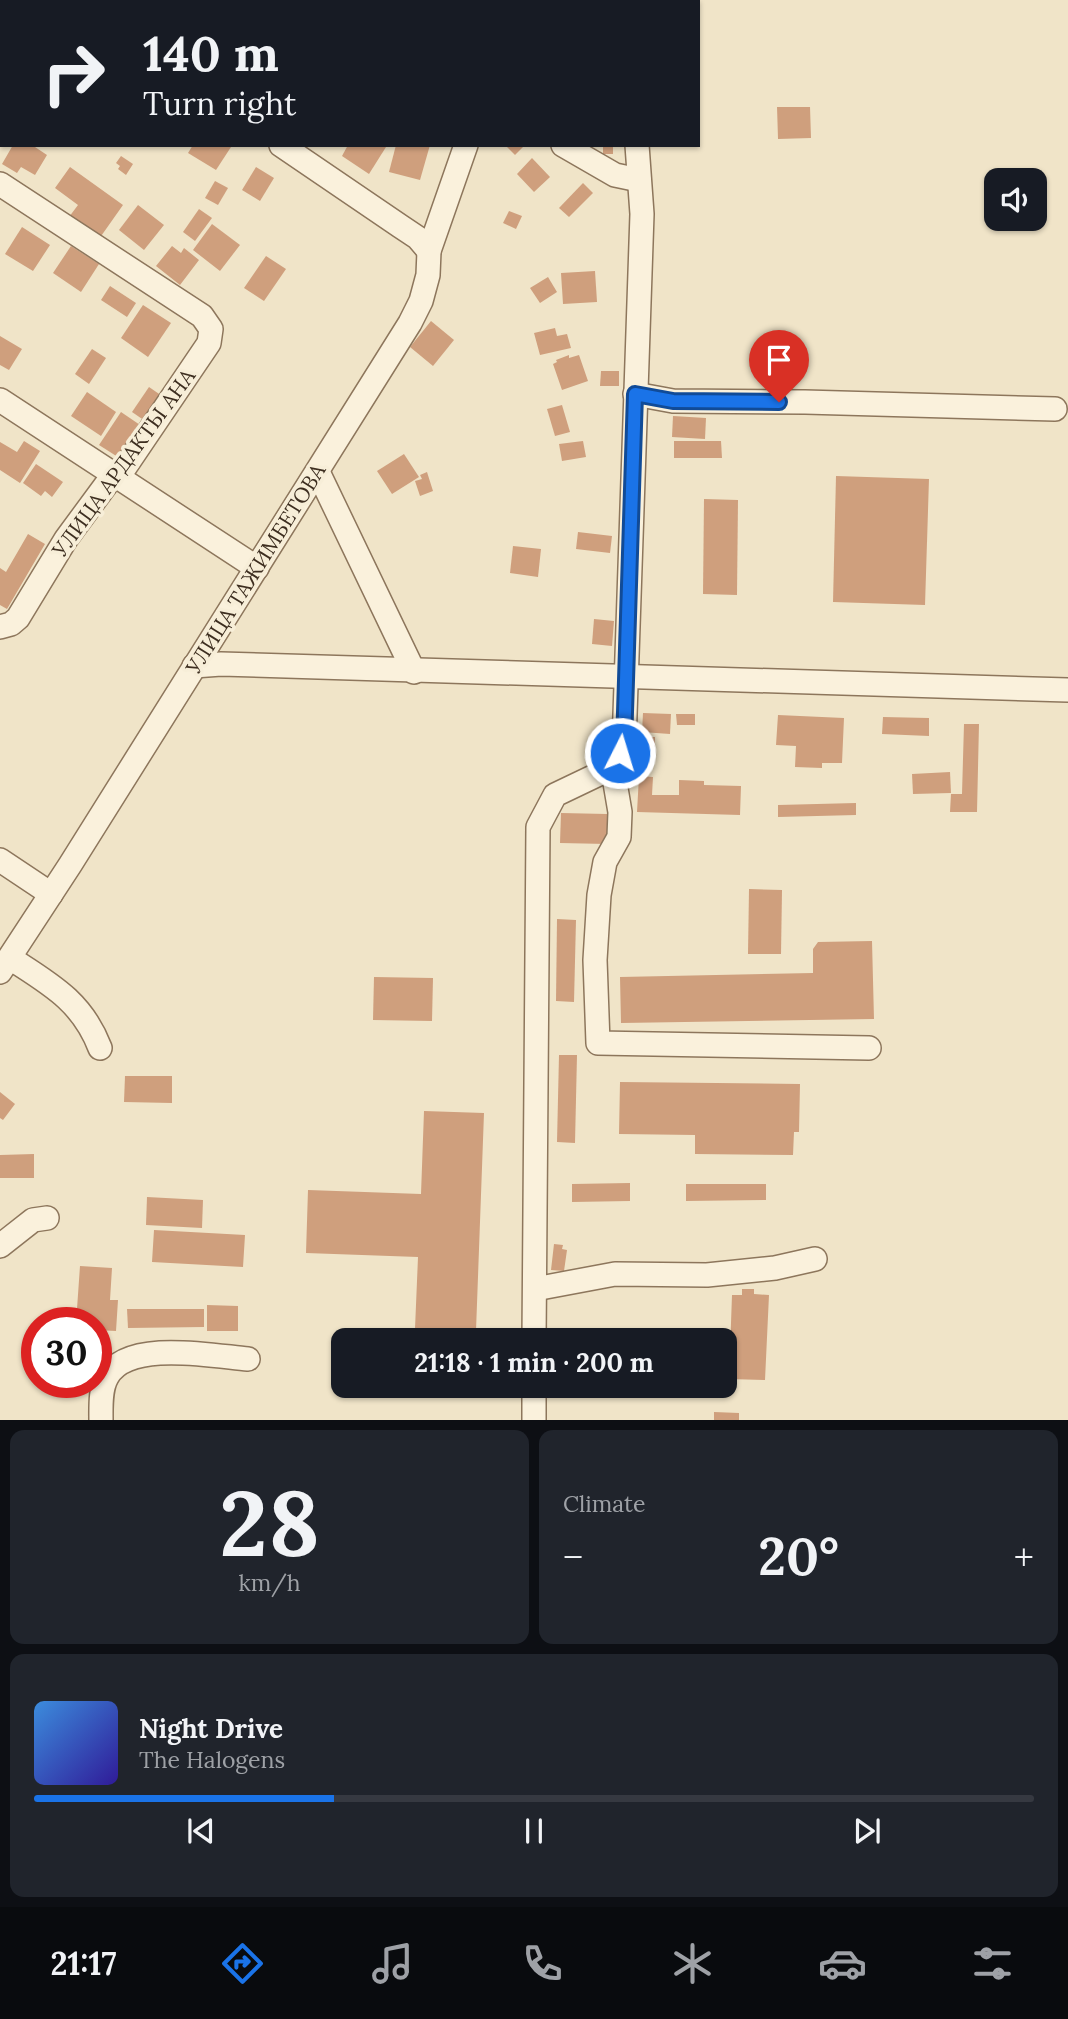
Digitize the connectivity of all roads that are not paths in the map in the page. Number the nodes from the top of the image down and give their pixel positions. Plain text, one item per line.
1 (284, 147) edge
2 (465, 147) edge
3 (566, 147) edge
4 (637, 147) edge
5 (639, 180) junction
6 (0, 184) edge
7 (429, 251) junction
8 (635, 394) junction
9 (0, 400) edge
10 (1055, 409) dead end
11 (318, 472) junction
12 (116, 477) junction
13 (257, 568) junction
14 (0, 627) edge
15 (194, 666) junction
16 (414, 671) junction
17 (625, 678) junction
18 (1068, 690) edge
19 (612, 765) junction
20 (0, 860) edge
21 (51, 894) junction
22 (5, 965) edge
23 (100, 1048) dead end
24 (869, 1048) dead end
25 (47, 1218) dead end
26 (0, 1246) edge
27 (815, 1259) dead end
28 (535, 1289) junction
29 (534, 1328) edge
30 (248, 1359) dead end
31 (534, 1398) edge
32 (101, 1420) edge
33 (534, 1420) edge

1 - 7 street
2 - 7 street, УЛИЦА ТАЖИМБЕТОВА
3 - 5 street
4 - 5 street
5 - 8 street
6 - 12 street, УЛИЦА АРДАКТЫ АНА
7 - 11 street, УЛИЦА ТАЖИМБЕТОВА
8 - 10 street
8 - 17 street
9 - 12 street
11 - 13 street, УЛИЦА ТАЖИМБЕТОВА
11 - 16 street
12 - 13 street
12 - 14 street, УЛИЦА АРДАКТЫ АНА
13 - 15 street, УЛИЦА ТАЖИМБЕТОВА
15 - 16 street
15 - 21 street, УЛИЦА ТАЖИМБЕТОВА
16 - 17 street
17 - 18 street
17 - 19 street
19 - 24 street
19 - 28 street
20 - 21 street
21 - 22 street, УЛИЦА ТАЖИМБЕТОВА
22 - 23 street
25 - 26 street
27 - 28 street
28 - 29 street
30 - 32 street
31 - 33 street

